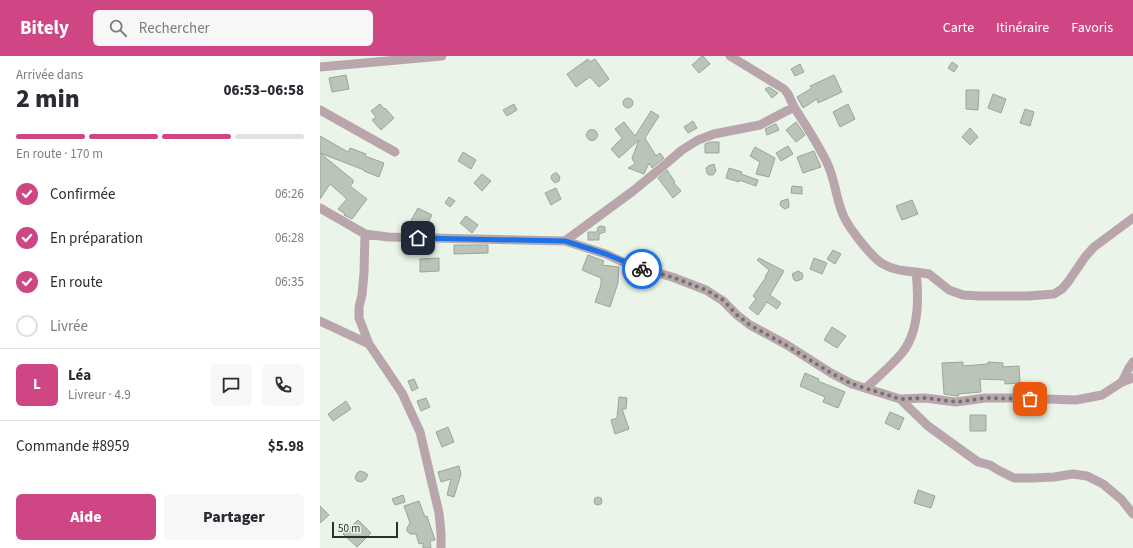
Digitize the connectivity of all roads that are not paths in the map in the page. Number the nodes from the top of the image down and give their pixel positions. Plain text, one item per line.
1 (442, 56) edge
2 (730, 56) edge
3 (382, 59) edge
4 (320, 67) edge
5 (794, 107) junction
6 (320, 110) edge
7 (395, 152) dead end
8 (320, 208) edge
9 (1133, 218) edge
10 (365, 234) junction
11 (565, 241) junction
12 (916, 272) junction
13 (320, 321) edge
14 (368, 344) junction
15 (1133, 362) edge
16 (1133, 378) edge
17 (1122, 382) junction
18 (866, 388) junction
19 (900, 399) junction
20 (1133, 514) edge
21 (441, 548) edge

1 - 3 street
2 - 5 street
3 - 4 street
5 - 11 street
5 - 12 street
6 - 7 street
8 - 10 street
9 - 12 street
10 - 11 street
10 - 14 street
11 - 18 street
12 - 18 street
13 - 14 street
14 - 21 street
15 - 17 street
16 - 17 street
17 - 19 street
18 - 19 street
19 - 20 street

